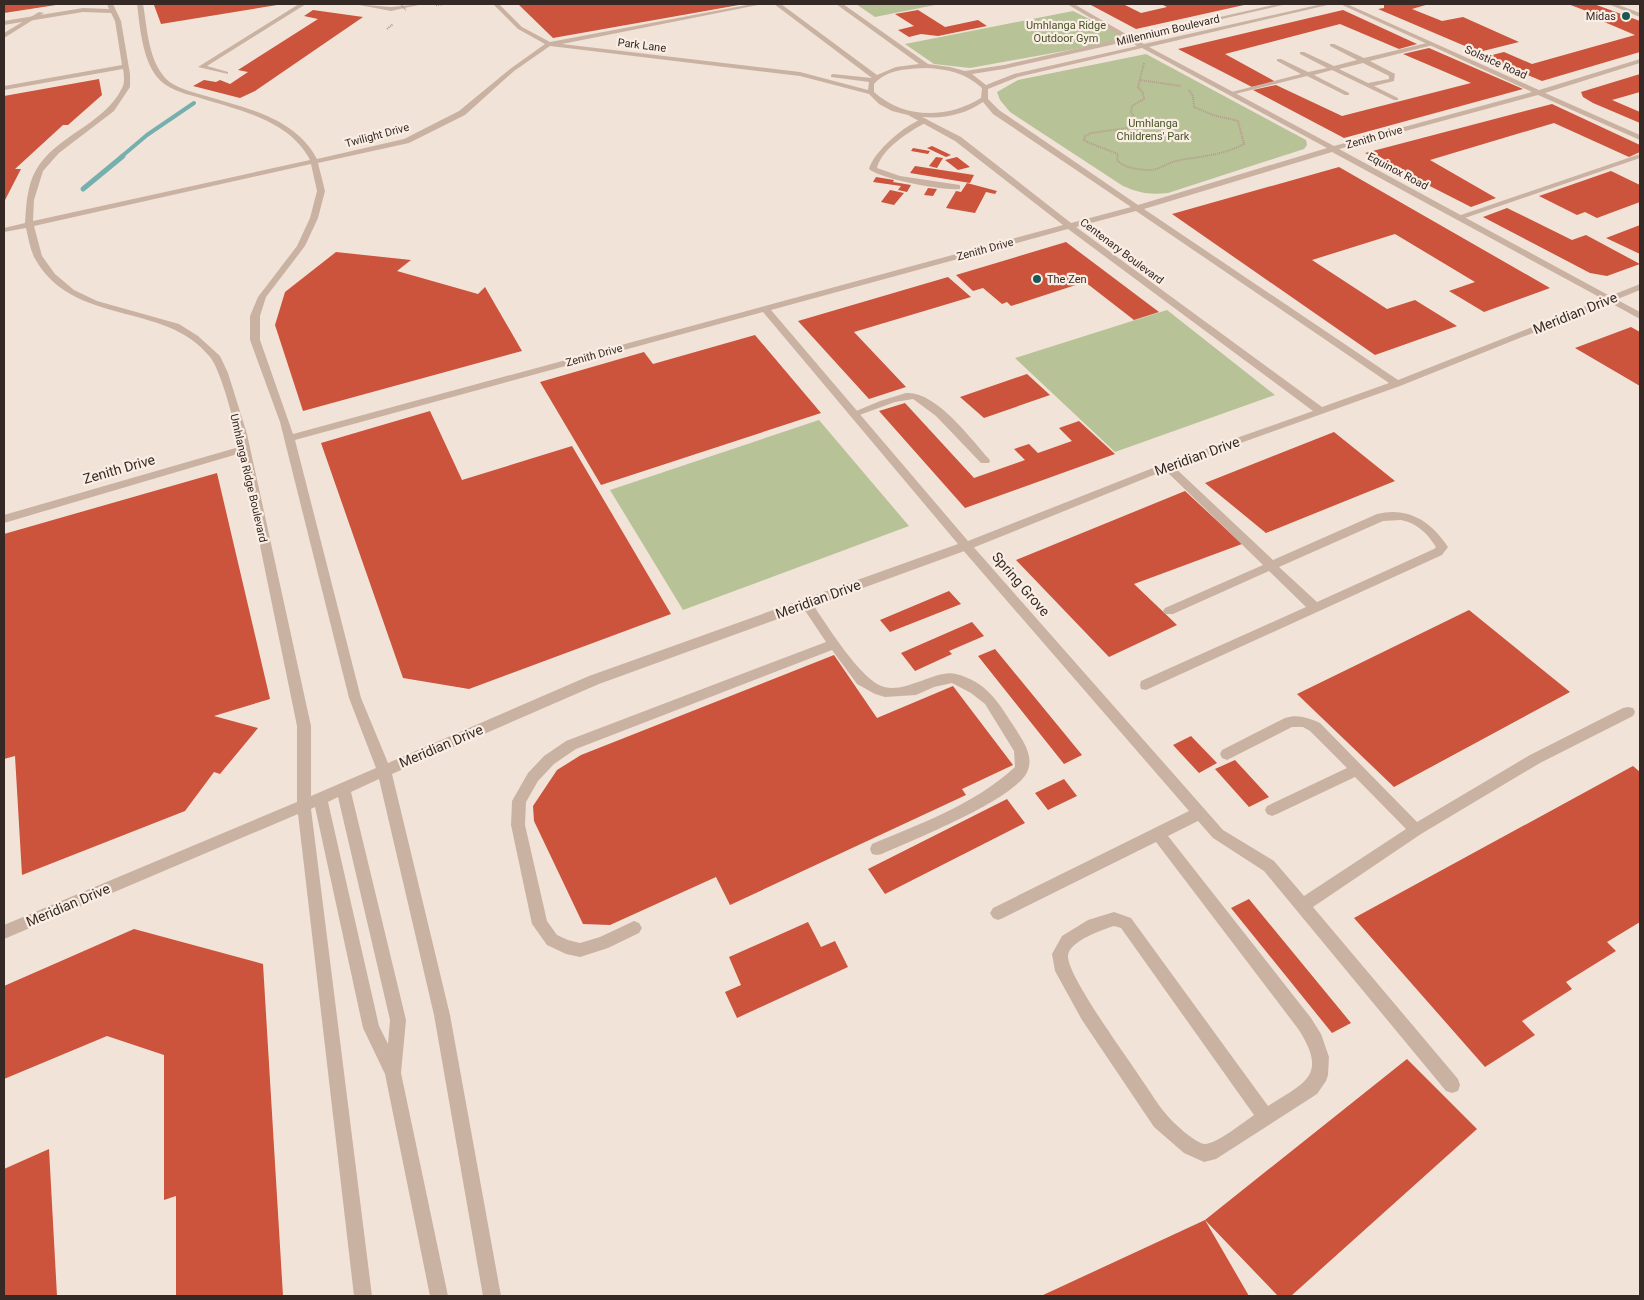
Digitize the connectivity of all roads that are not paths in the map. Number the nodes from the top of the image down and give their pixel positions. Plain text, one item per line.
1 (82, 4) edge
2 (140, 4) edge
3 (303, 4) edge
4 (357, 4) edge
5 (420, 4) edge
6 (496, 4) edge
7 (760, 4) edge
8 (777, 4) edge
9 (839, 4) edge
10 (1070, 4) edge
11 (1284, 4) edge
12 (1329, 4) edge
13 (1343, 4) edge
14 (1611, 4) edge
15 (112, 7) edge
16 (1640, 14) edge
17 (39, 15) junction
18 (4, 18) edge
19 (20, 18) junction
20 (4, 23) edge
21 (4, 36) edge
22 (1130, 39) junction
23 (549, 44) junction
24 (1431, 44) junction
25 (1332, 45) dead end
26 (1144, 46) junction
27 (1302, 52) dead end
28 (850, 60) junction
29 (1279, 60) dead end
30 (1364, 60) junction
31 (1640, 61) edge
32 (926, 66) junction
33 (126, 67) junction
34 (1334, 68) junction
35 (226, 73) dead end
36 (965, 73) junction
37 (800, 74) junction
38 (1308, 75) junction
39 (826, 76) junction
40 (876, 79) junction
41 (1368, 85) junction
42 (4, 88) edge
43 (985, 88) junction
44 (1538, 92) junction
45 (871, 93) junction
46 (1231, 93) junction
47 (1347, 94) dead end
48 (984, 99) junction
49 (1396, 99) dead end
50 (909, 113) junction
51 (924, 120) junction
52 (1640, 138) edge
53 (1332, 149) junction
54 (1640, 156) edge
55 (314, 161) junction
56 (958, 187) dead end
57 (1137, 208) junction
58 (1459, 217) junction
59 (29, 224) junction
60 (1069, 226) junction
61 (4, 230) edge
62 (1640, 287) edge
63 (1610, 299) junction
64 (764, 308) junction
65 (1640, 316) edge
66 (1397, 384) junction
67 (1320, 411) junction
68 (854, 414) junction
69 (289, 438) junction
70 (244, 449) junction
71 (985, 461) dead end
72 (1167, 466) junction
73 (4, 519) edge
74 (966, 546) junction
75 (1270, 567) junction
76 (806, 603) junction
77 (1315, 608) junction
78 (1169, 611) dead end
79 (834, 644) junction
80 (1146, 686) dead end
81 (1628, 712) dead end
82 (1227, 754) dead end
83 (384, 770) junction
84 (1357, 770) junction
85 (343, 789) junction
86 (320, 798) junction
87 (304, 805) junction
88 (1272, 810) dead end
89 (1200, 813) junction
90 (1416, 830) junction
91 (1158, 834) junction
92 (877, 849) dead end
93 (1303, 905) junction
94 (998, 914) dead end
95 (634, 928) dead end
96 (4, 932) edge
97 (393, 1073) junction
98 (1452, 1084) dead end
99 (1266, 1118) junction
100 (363, 1296) edge
101 (439, 1296) edge
102 (492, 1296) edge

1 - 17 street
2 - 55 street
3 - 35 street
4 - 5 street
6 - 23 street, Park Lane
7 - 23 street, Twilight Drive
8 - 28 street
9 - 32 street
10 - 22 street, Equinox Road
11 - 22 street, Millennium Boulevard
12 - 26 street, Millennium Boulevard
13 - 24 street, Solstice Road
14 - 16 street
15 - 17 street
15 - 33 street, Umhlanga Ridge Boulevard
17 - 19 street
17 - 21 street
18 - 19 street
19 - 20 street
22 - 26 street, Equinox Road
22 - 36 street, Millennium Boulevard
23 - 37 street, Park Lane
23 - 55 street, Twilight Drive
24 - 30 street
24 - 44 street, Solstice Road
25 - 30 street
26 - 43 street, Millennium Boulevard
26 - 46 street, Equinox Road
27 - 34 street
28 - 39 street, Park Lane
28 - 40 street
29 - 38 street
30 - 34 street
30 - 41 street
31 - 44 street, Zenith Drive
32 - 36 street
32 - 40 street
33 - 42 street
33 - 59 street, Umhlanga Ridge Boulevard
34 - 38 street
34 - 41 street
36 - 43 street
37 - 39 street, Park Lane
37 - 45 street, Park Lane
38 - 46 street
38 - 47 street
39 - 40 street, Park Lane
40 - 45 street
41 - 49 street
43 - 48 street
44 - 52 street, Solstice Road
44 - 53 street, Zenith Drive
45 - 50 street, Park Lane
46 - 53 street, Equinox Road
48 - 50 street
48 - 57 street
50 - 51 street, Centenary Boulevard
51 - 56 street
51 - 60 street, Centenary Boulevard
53 - 57 street, Zenith Drive
53 - 58 street, Equinox Road
54 - 58 street
55 - 59 street, Twilight Drive
55 - 69 street
57 - 60 street, Zenith Drive
57 - 66 street
58 - 63 street, Equinox Road
59 - 61 street, Twilight Drive
59 - 70 street, Umhlanga Ridge Boulevard
60 - 64 street, Zenith Drive
60 - 67 street, Centenary Boulevard
62 - 63 street, Meridian Drive
63 - 65 street, Equinox Road
63 - 66 street, Meridian Drive
64 - 68 street, Spring Grove
64 - 69 street, Zenith Drive
66 - 67 street, Meridian Drive
67 - 72 street, Meridian Drive
68 - 71 street
68 - 74 street, Spring Grove
69 - 83 street
70 - 73 street, Zenith Drive
70 - 87 street, Umhlanga Ridge Boulevard
72 - 74 street, Meridian Drive
72 - 75 street
74 - 76 street, Meridian Drive
74 - 89 street, Spring Grove
75 - 77 street
75 - 77 street
75 - 78 street
76 - 79 street
76 - 83 street, Meridian Drive
77 - 80 street
79 - 92 street
79 - 95 street
81 - 90 street
82 - 84 street
83 - 85 street, Meridian Drive
83 - 102 street
84 - 88 street
84 - 90 street
85 - 86 street, Meridian Drive
85 - 97 street
86 - 87 street, Meridian Drive
86 - 97 street
87 - 96 street, Meridian Drive
87 - 100 street, Umhlanga Ridge Boulevard
89 - 91 street
89 - 93 street, Spring Grove
90 - 93 street
91 - 94 street
91 - 99 street
93 - 98 street, Spring Grove
97 - 101 street
99 - 99 street

